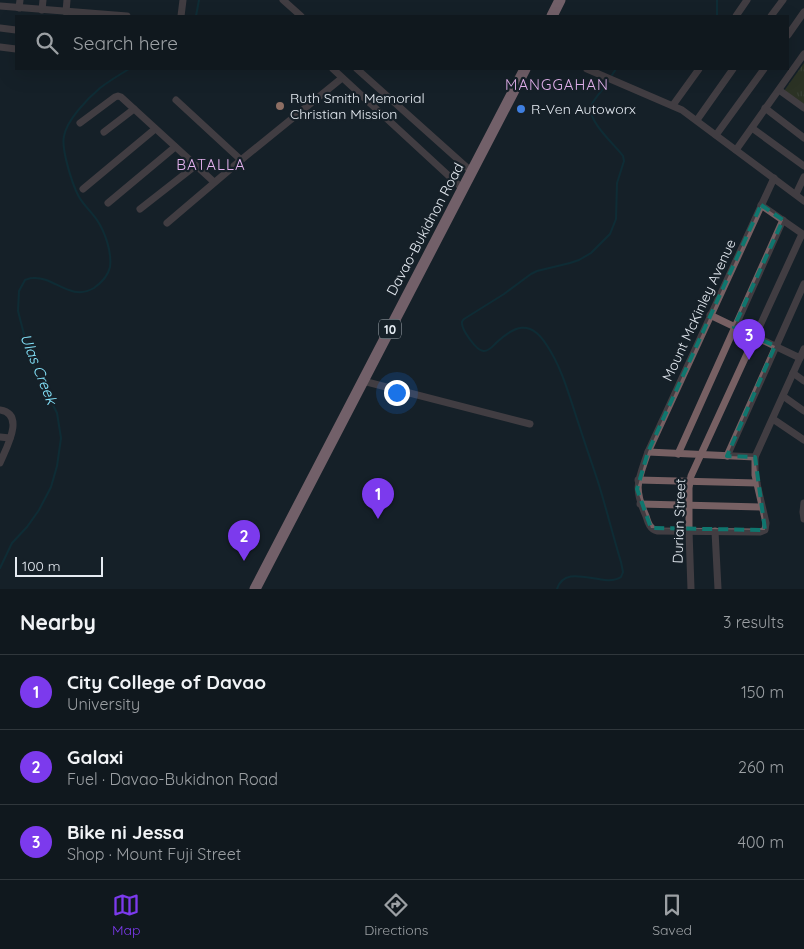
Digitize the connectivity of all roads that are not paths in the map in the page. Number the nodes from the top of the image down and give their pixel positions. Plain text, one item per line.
1 (43, 0) edge
2 (67, 0) edge
3 (183, 0) edge
4 (283, 0) edge
5 (560, 0) edge
6 (747, 0) edge
7 (782, 0) edge
8 (19, 4) edge
9 (0, 6) edge
10 (42, 10) junction
11 (66, 12) junction
12 (804, 12) edge
13 (112, 15) edge
14 (181, 15) edge
15 (300, 15) edge
16 (552, 15) edge
17 (737, 15) edge
18 (772, 15) edge
19 (0, 28) edge
20 (15, 30) edge
21 (789, 34) edge
22 (0, 47) edge
23 (15, 49) edge
24 (804, 54) edge
25 (333, 70) edge
26 (358, 70) edge
27 (524, 70) edge
28 (589, 70) edge
29 (698, 70) edge
30 (732, 70) edge
31 (763, 70) edge
32 (342, 78) junction
33 (779, 90) junction
34 (176, 100) dead end
35 (673, 105) junction
36 (766, 108) junction
37 (804, 108) edge
38 (134, 109) junction
39 (696, 120) junction
40 (80, 123) dead end
41 (752, 128) junction
42 (155, 129) junction
43 (104, 132) dead end
44 (716, 135) junction
45 (804, 138) edge
46 (175, 147) junction
47 (736, 150) junction
48 (241, 160) junction
49 (195, 166) junction
50 (804, 166) edge
51 (472, 172) junction
52 (804, 177) edge
53 (774, 178) junction
54 (214, 182) junction
55 (83, 189) dead end
56 (464, 189) junction
57 (796, 194) junction
58 (804, 200) edge
59 (108, 203) dead end
60 (760, 205) junction
61 (140, 209) dead end
62 (783, 220) junction
63 (167, 223) dead end
64 (803, 235) edge
65 (804, 284) edge
66 (710, 316) junction
67 (734, 327) junction
68 (755, 336) junction
69 (776, 346) junction
70 (803, 352) edge
71 (793, 374) junction
72 (363, 381) junction
73 (804, 381) edge
74 (783, 396) junction
75 (0, 410) edge
76 (804, 411) edge
77 (773, 419) junction
78 (530, 424) dead end
79 (0, 437) edge
80 (10, 438) junction
81 (804, 440) edge
82 (648, 452) junction
83 (678, 454) junction
84 (701, 455) junction
85 (727, 456) junction
86 (755, 457) junction
87 (0, 463) edge
88 (638, 480) junction
89 (690, 481) junction
90 (757, 483) junction
91 (804, 503) edge
92 (640, 504) junction
93 (689, 505) junction
94 (761, 507) junction
95 (804, 519) edge
96 (689, 531) junction
97 (715, 532) junction
98 (256, 589) edge
99 (691, 589) edge
100 (718, 589) edge

1 - 10 street
2 - 11 street
3 - 14 street
4 - 15 street
5 - 16 highway
6 - 17 street
7 - 18 street
8 - 9 street
8 - 10 street
10 - 11 street
11 - 13 street
12 - 21 street
19 - 20 street
22 - 23 street
24 - 33 street
25 - 32 street
26 - 51 street
27 - 51 highway, Davao-Bukidnon Road / 10
28 - 35 street
29 - 35 street
30 - 39 street
31 - 44 street
32 - 48 street
32 - 56 street
33 - 36 street
33 - 37 street
34 - 48 street
35 - 39 street
36 - 41 street
36 - 45 street
38 - 40 street
38 - 42 street
38 - 43 street
39 - 44 street
41 - 47 street
41 - 50 street
42 - 46 street
42 - 55 street
44 - 47 street
46 - 49 street
46 - 59 street
47 - 53 street
48 - 54 street
49 - 54 street
49 - 61 street
51 - 56 highway, Davao-Bukidnon Road / 10
52 - 57 street
53 - 57 street
53 - 60 street, Mount McKinley Avenue
54 - 63 street
56 - 72 highway, Davao-Bukidnon Road / 10
57 - 58 street
60 - 62 street
60 - 66 street, Mount McKinley Avenue
62 - 64 street
62 - 67 street
64 - 68 street, Durian Street
65 - 69 street
66 - 67 street
66 - 82 street, Mount McKinley Avenue
67 - 68 street
67 - 83 street
68 - 69 street
68 - 84 street, Durian Street
69 - 70 street
69 - 85 street
70 - 71 street
71 - 73 street
71 - 74 street
72 - 78 street
72 - 98 highway, Davao-Bukidnon Road / 10
74 - 76 street
74 - 77 street
75 - 80 street
77 - 81 street
77 - 86 street
79 - 80 street
80 - 87 street
82 - 83 street
82 - 88 street, Mount McKinley Avenue
83 - 84 street
84 - 85 street
84 - 89 street, Durian Street
85 - 86 street
86 - 90 street
88 - 89 street
88 - 92 street
89 - 90 street
89 - 93 street, Durian Street
90 - 94 street
91 - 95 street
92 - 93 street
92 - 96 street
93 - 94 street
93 - 96 street, Durian Street
94 - 97 street
96 - 97 street
96 - 99 street, Durian Street
97 - 100 street

